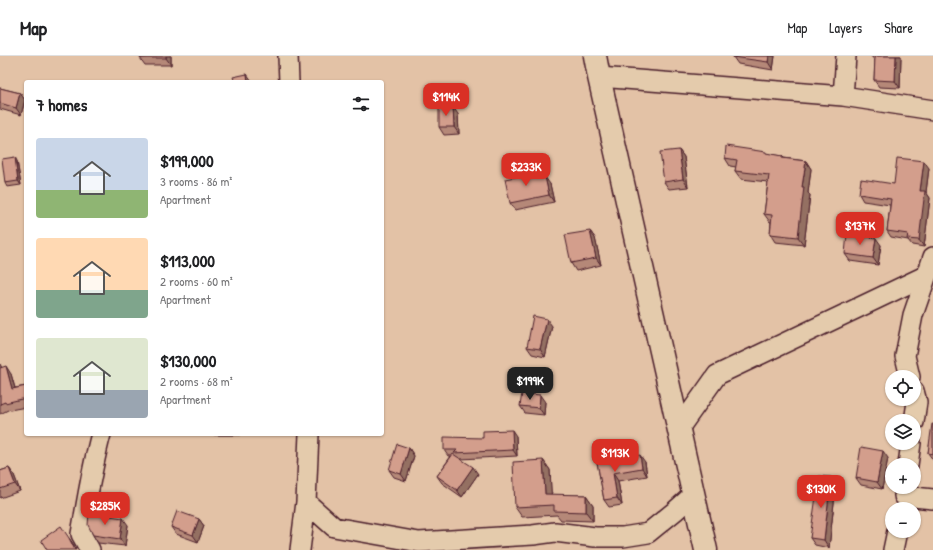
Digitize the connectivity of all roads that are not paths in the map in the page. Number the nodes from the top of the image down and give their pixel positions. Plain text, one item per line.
1 (288, 56) edge
2 (595, 56) edge
3 (846, 56) edge
4 (599, 77) junction
5 (289, 80) edge
6 (843, 96) junction
7 (933, 110) edge
8 (933, 257) edge
9 (927, 275) junction
10 (908, 370) edge
11 (678, 430) junction
12 (100, 436) edge
13 (308, 436) edge
14 (694, 494) junction
15 (904, 497) edge
16 (933, 499) edge
17 (306, 502) junction
18 (896, 538) edge
19 (90, 550) edge
20 (300, 550) edge
21 (706, 550) edge
22 (893, 550) edge

1 - 5 street
2 - 4 main road
3 - 6 street
4 - 6 street
4 - 11 main road
6 - 7 street
8 - 9 street
9 - 10 street
9 - 11 street
11 - 14 main road
12 - 19 street
13 - 17 street
14 - 17 street
14 - 21 main road
15 - 16 street
17 - 20 street
18 - 22 street

